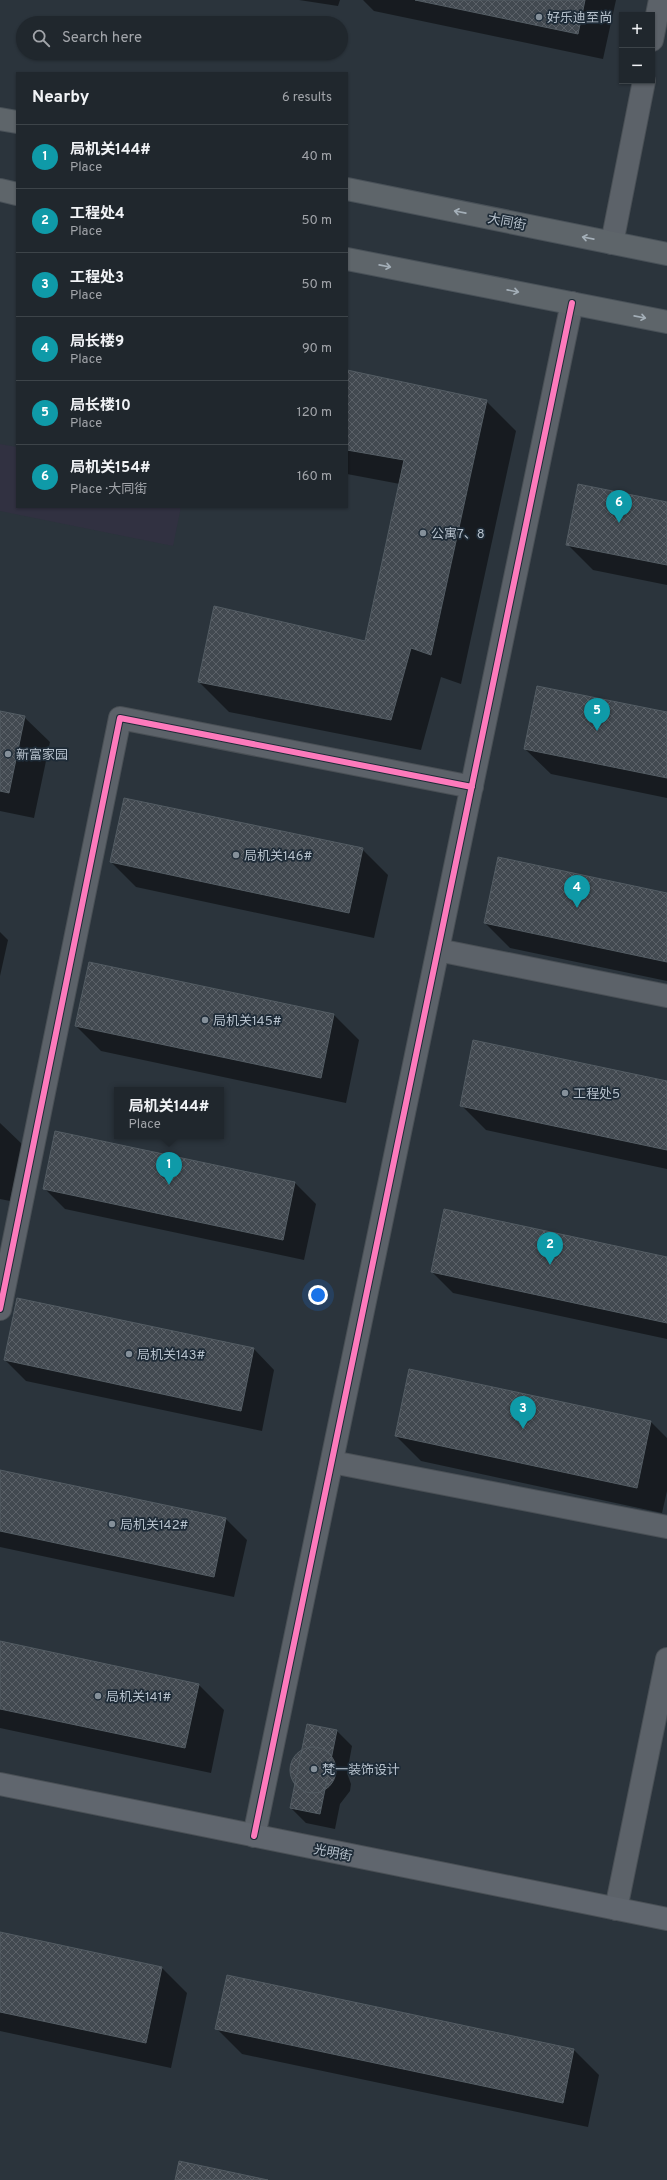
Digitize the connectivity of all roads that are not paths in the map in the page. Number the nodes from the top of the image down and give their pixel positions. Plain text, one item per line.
1 (660, 0) edge
2 (655, 25) edge
3 (643, 84) edge
4 (0, 119) edge
5 (16, 122) edge
6 (348, 189) edge
7 (0, 190) edge
8 (16, 194) edge
9 (612, 243) junction
10 (667, 254) edge
11 (348, 259) edge
12 (572, 303) junction
13 (667, 322) edge
14 (472, 787) junction
15 (438, 950) junction
16 (667, 996) edge
17 (0, 1309) edge
18 (332, 1462) junction
19 (667, 1527) edge
20 (667, 1659) edge
21 (0, 1784) edge
22 (254, 1836) junction
23 (616, 1909) junction
24 (667, 1920) edge

1 - 2 street
3 - 9 street
4 - 5 main road
9 -> 6 main road, 大同街
7 - 8 main road
9 - 10 main road, 大同街
11 -> 12 main road
12 -> 13 main road
12 - 14 street
14 - 15 street
14 - 17 street
15 - 16 street
15 - 18 street
18 - 19 street
18 - 22 street
20 - 23 street
21 - 22 main road, 光明街
22 - 23 main road, 光明街
23 - 24 main road, 光明街

